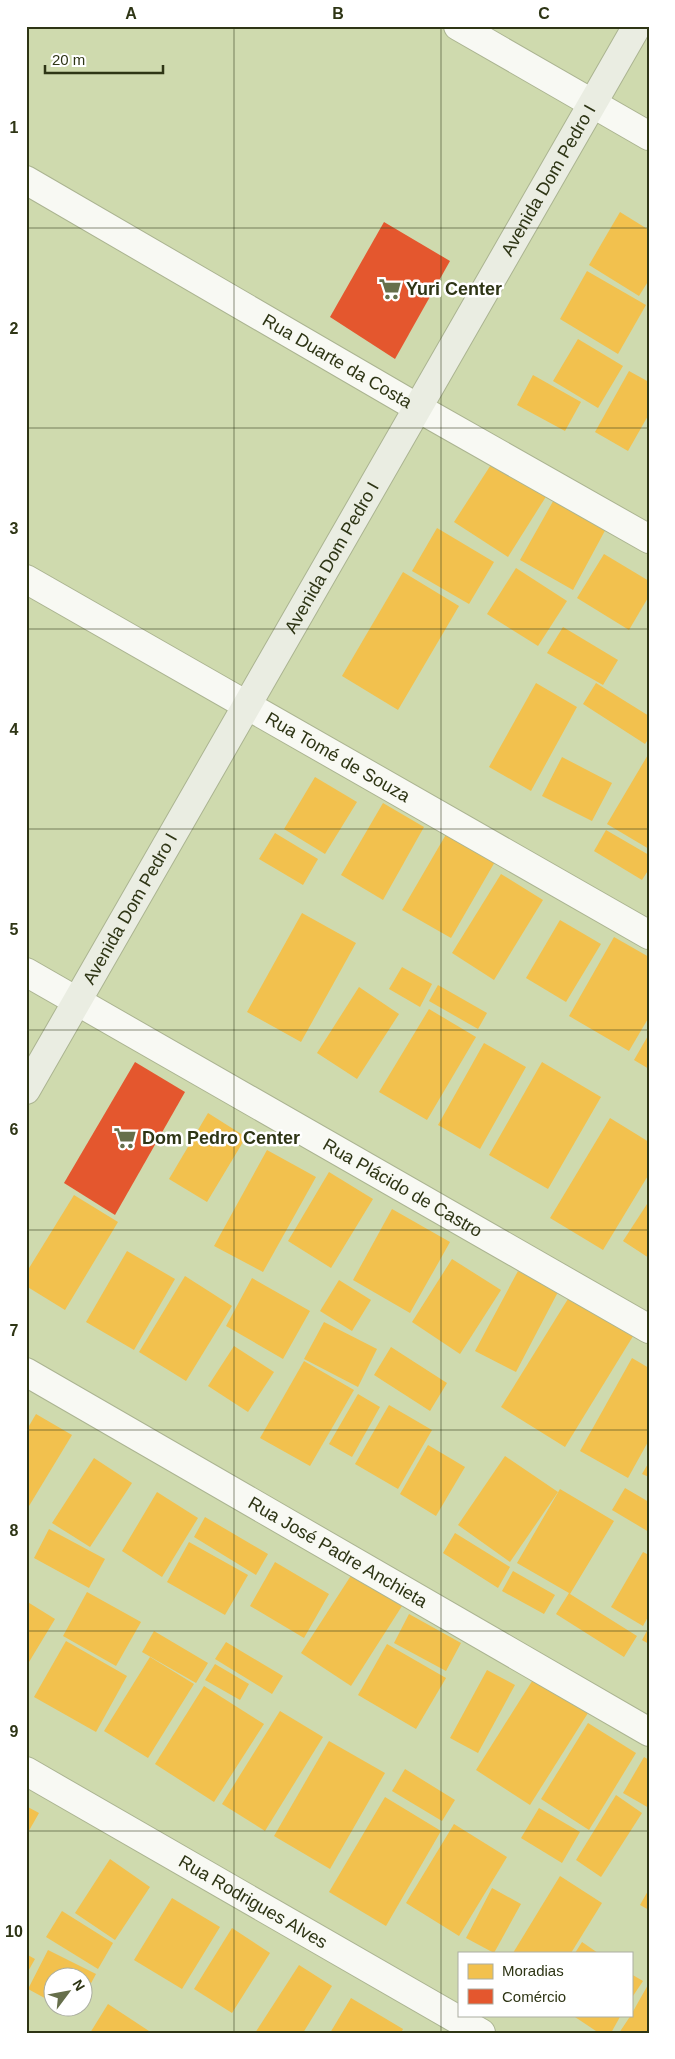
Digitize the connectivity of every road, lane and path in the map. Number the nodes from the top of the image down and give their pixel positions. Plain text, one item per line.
1 (458, 26) edge
2 (637, 26) edge
3 (592, 104) junction
4 (649, 136) edge
5 (26, 180) edge
6 (418, 408) junction
7 (649, 539) edge
8 (26, 579) edge
9 (246, 706) junction
10 (649, 935) edge
11 (26, 972) edge
12 (77, 1002) junction
13 (26, 1090) edge
14 (649, 1329) edge
15 (26, 1372) edge
16 (649, 1732) edge
17 (26, 1771) edge
18 (481, 2033) edge

1 - 3 street
2 - 3 street, Avenida Dom Pedro I
3 - 4 street
3 - 6 street, Avenida Dom Pedro I
5 - 6 street, Rua Duarte da Costa
6 - 7 street, Rua Duarte da Costa
6 - 9 street, Avenida Dom Pedro I
8 - 9 street, Rua Tomé de Souza
9 - 10 street, Rua Tomé de Souza
9 - 12 street, Avenida Dom Pedro I
11 - 12 street, Rua Plácido de Castro
12 - 13 street, Avenida Dom Pedro I
12 - 14 street, Rua Plácido de Castro
15 - 16 street, Rua José Padre Anchieta
17 - 18 street, Rua Rodrigues Alves

